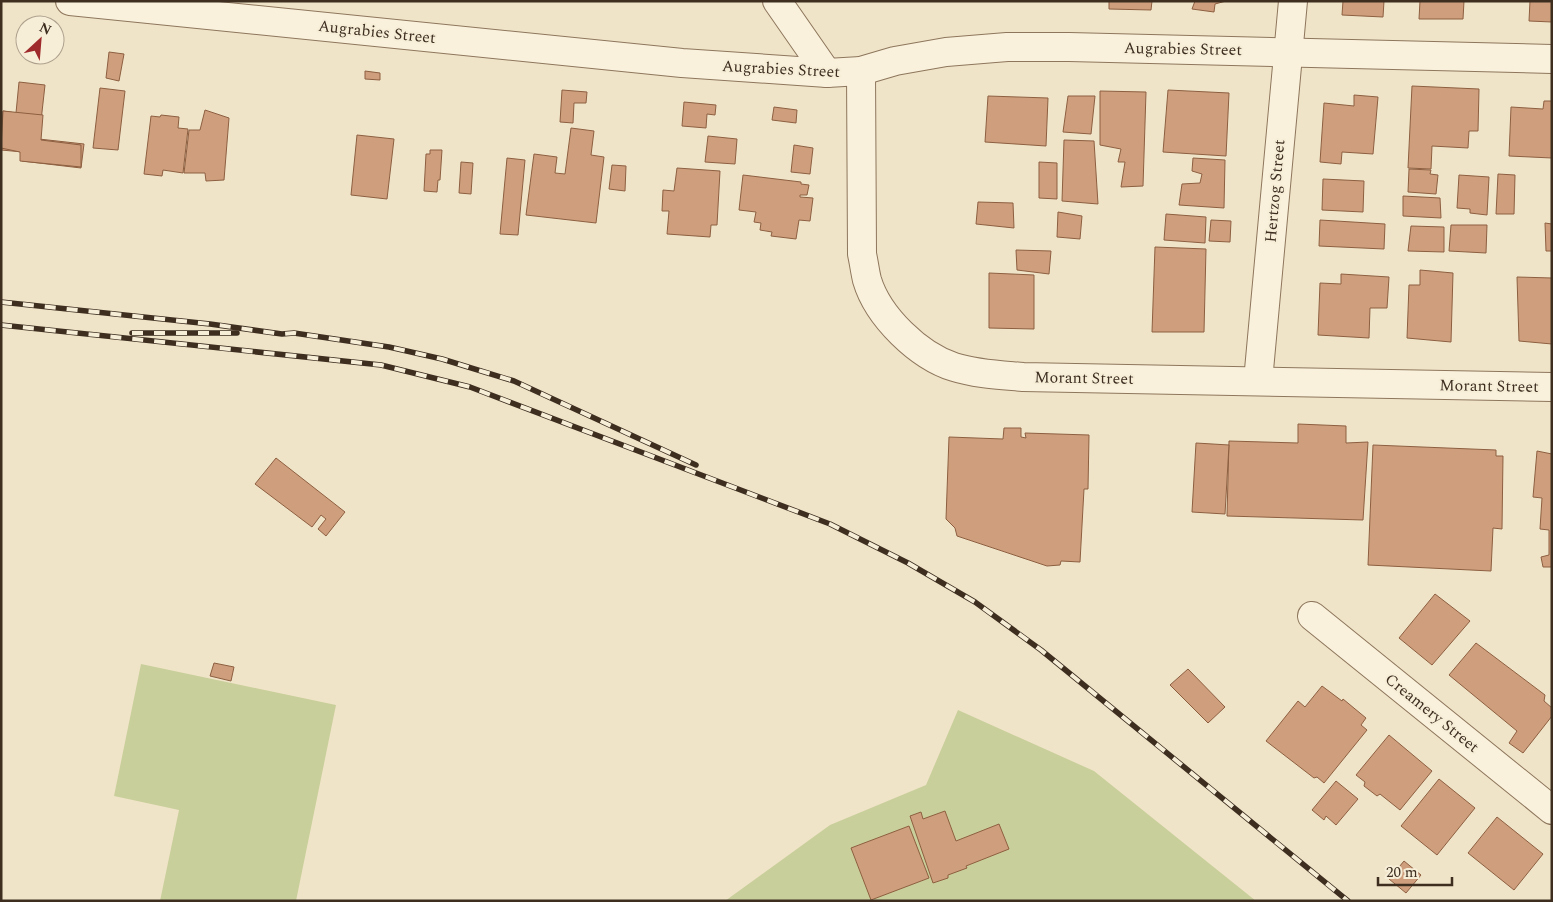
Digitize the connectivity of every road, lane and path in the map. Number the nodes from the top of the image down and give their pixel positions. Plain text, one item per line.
1 (70, 1) edge
2 (777, 1) edge
3 (1293, 1) edge
4 (1288, 51) junction
5 (1552, 59) edge
6 (861, 71) junction
7 (827, 73) junction
8 (1258, 381) junction
9 (1552, 387) edge
10 (1312, 616) dead end
11 (1548, 800) edge

1 - 7 street, Augrabies Street
2 - 7 street
3 - 4 street, Hertzog Street
4 - 5 street, Augrabies Street
4 - 6 street, Augrabies Street
4 - 8 street, Hertzog Street
6 - 7 street, Augrabies Street
6 - 8 street, Morant Street
8 - 9 street, Morant Street
10 - 11 street, Creamery Street

